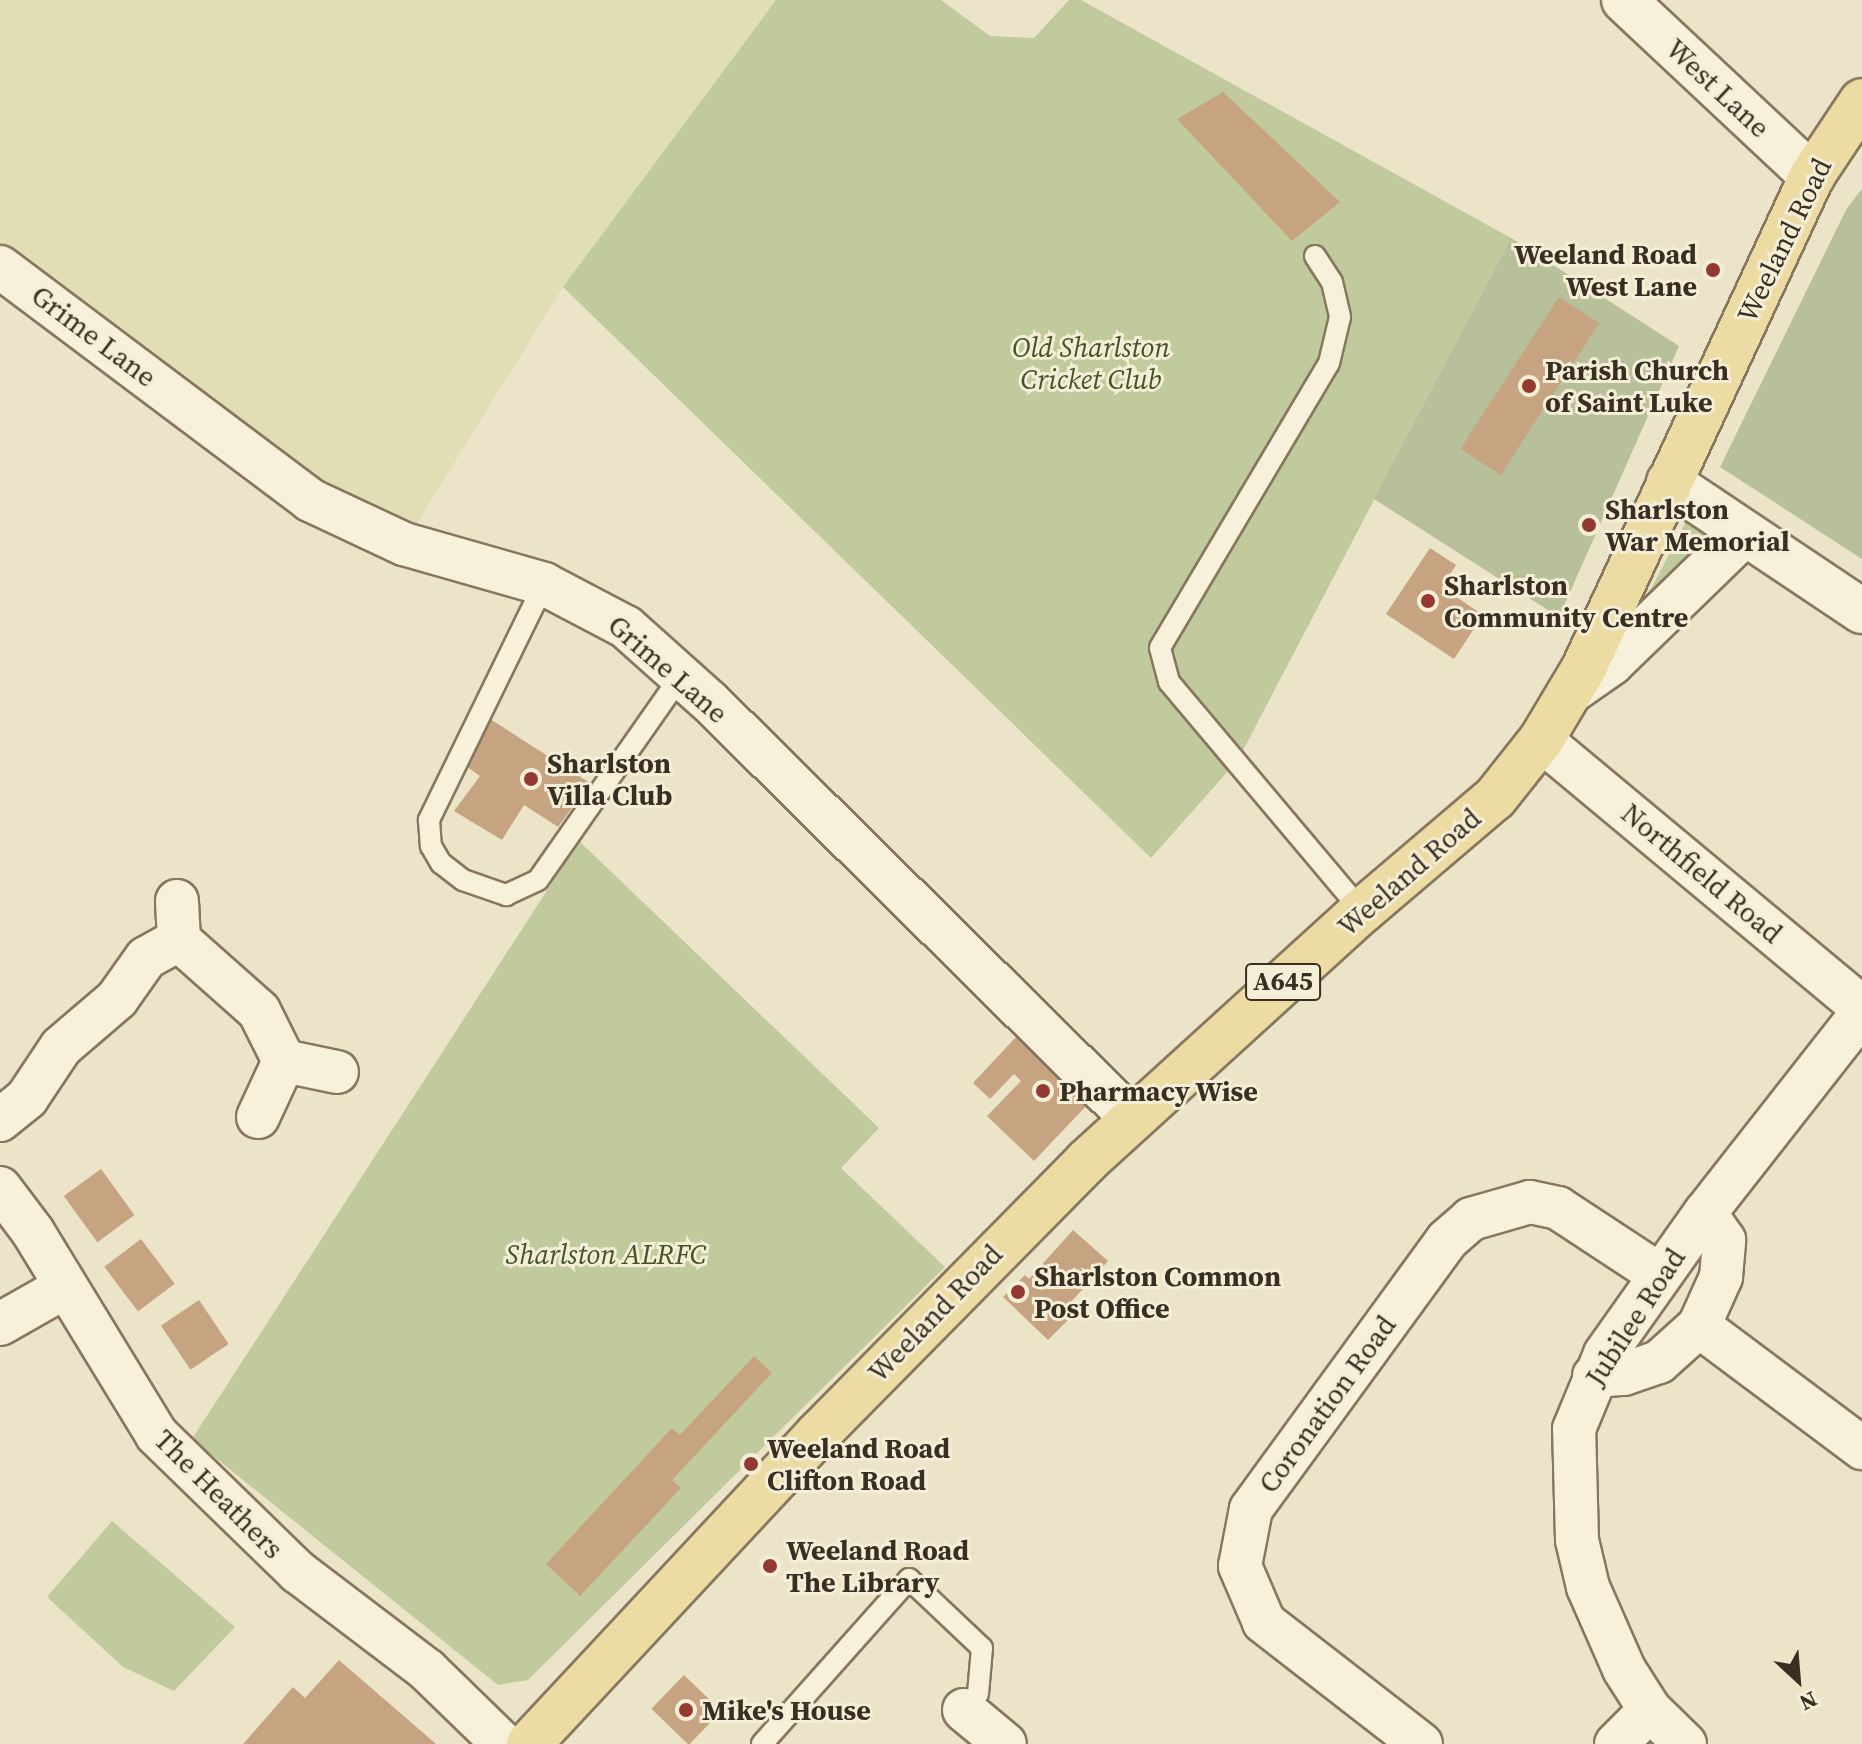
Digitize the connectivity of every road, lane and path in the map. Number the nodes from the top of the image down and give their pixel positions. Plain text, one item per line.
1 (1624, 0) edge
2 (1862, 101) edge
3 (1812, 176) junction
4 (1315, 256) dead end
5 (0, 267) edge
6 (1669, 482) junction
7 (1744, 534) junction
8 (544, 584) junction
9 (1862, 611) edge
10 (681, 676) junction
11 (1571, 691) junction
12 (1541, 740) junction
13 (1362, 911) junction
14 (1862, 1010) edge
15 (284, 1061) junction
16 (337, 1072) dead end
17 (258, 1117) dead end
18 (1131, 1118) junction
19 (0, 1120) edge
20 (0, 1188) edge
21 (1705, 1213) junction
22 (1660, 1275) junction
23 (65, 1287) junction
24 (0, 1324) edge
25 (1699, 1326) junction
26 (1594, 1376) junction
27 (1862, 1448) edge
28 (964, 1710) joint
29 (1650, 1710) junction
30 (503, 1744) edge
31 (529, 1744) edge
32 (762, 1744) edge
33 (1005, 1744) edge
34 (1421, 1744) edge
35 (1616, 1744) edge
36 (1685, 1744) edge

1 - 3 street, West Lane
2 - 3 main road, Weeland Road / A645
3 - 6 main road, Weeland Road / A645
4 - 13 lane
5 - 8 street, Grime Lane
6 - 7 street
6 - 11 main road, Weeland Road / A645
7 - 9 street
7 - 11 street
8 - 10 street, Grime Lane
8 - 10 lane
10 - 18 street, Grime Lane
11 - 12 main road, Weeland Road / A645
12 - 13 main road, Weeland Road / A645
12 - 14 street, Northfield Road
13 - 18 main road, Weeland Road / A645
14 - 21 street, Jubilee Road
15 - 16 street
15 - 17 street
15 - 19 street
18 - 31 main road, Weeland Road / A645
20 - 23 street, The Heathers
21 - 22 street, Jubilee Road
21 - 25 street
22 - 26 street, Jubilee Road
22 - 34 street, Coronation Road
23 - 24 street
23 - 30 street, The Heathers
25 - 26 street
25 - 27 street
26 - 29 street, Jubilee Road
28 - 32 lane
28 - 33 street
29 - 35 street
29 - 36 street, Jubilee Road

